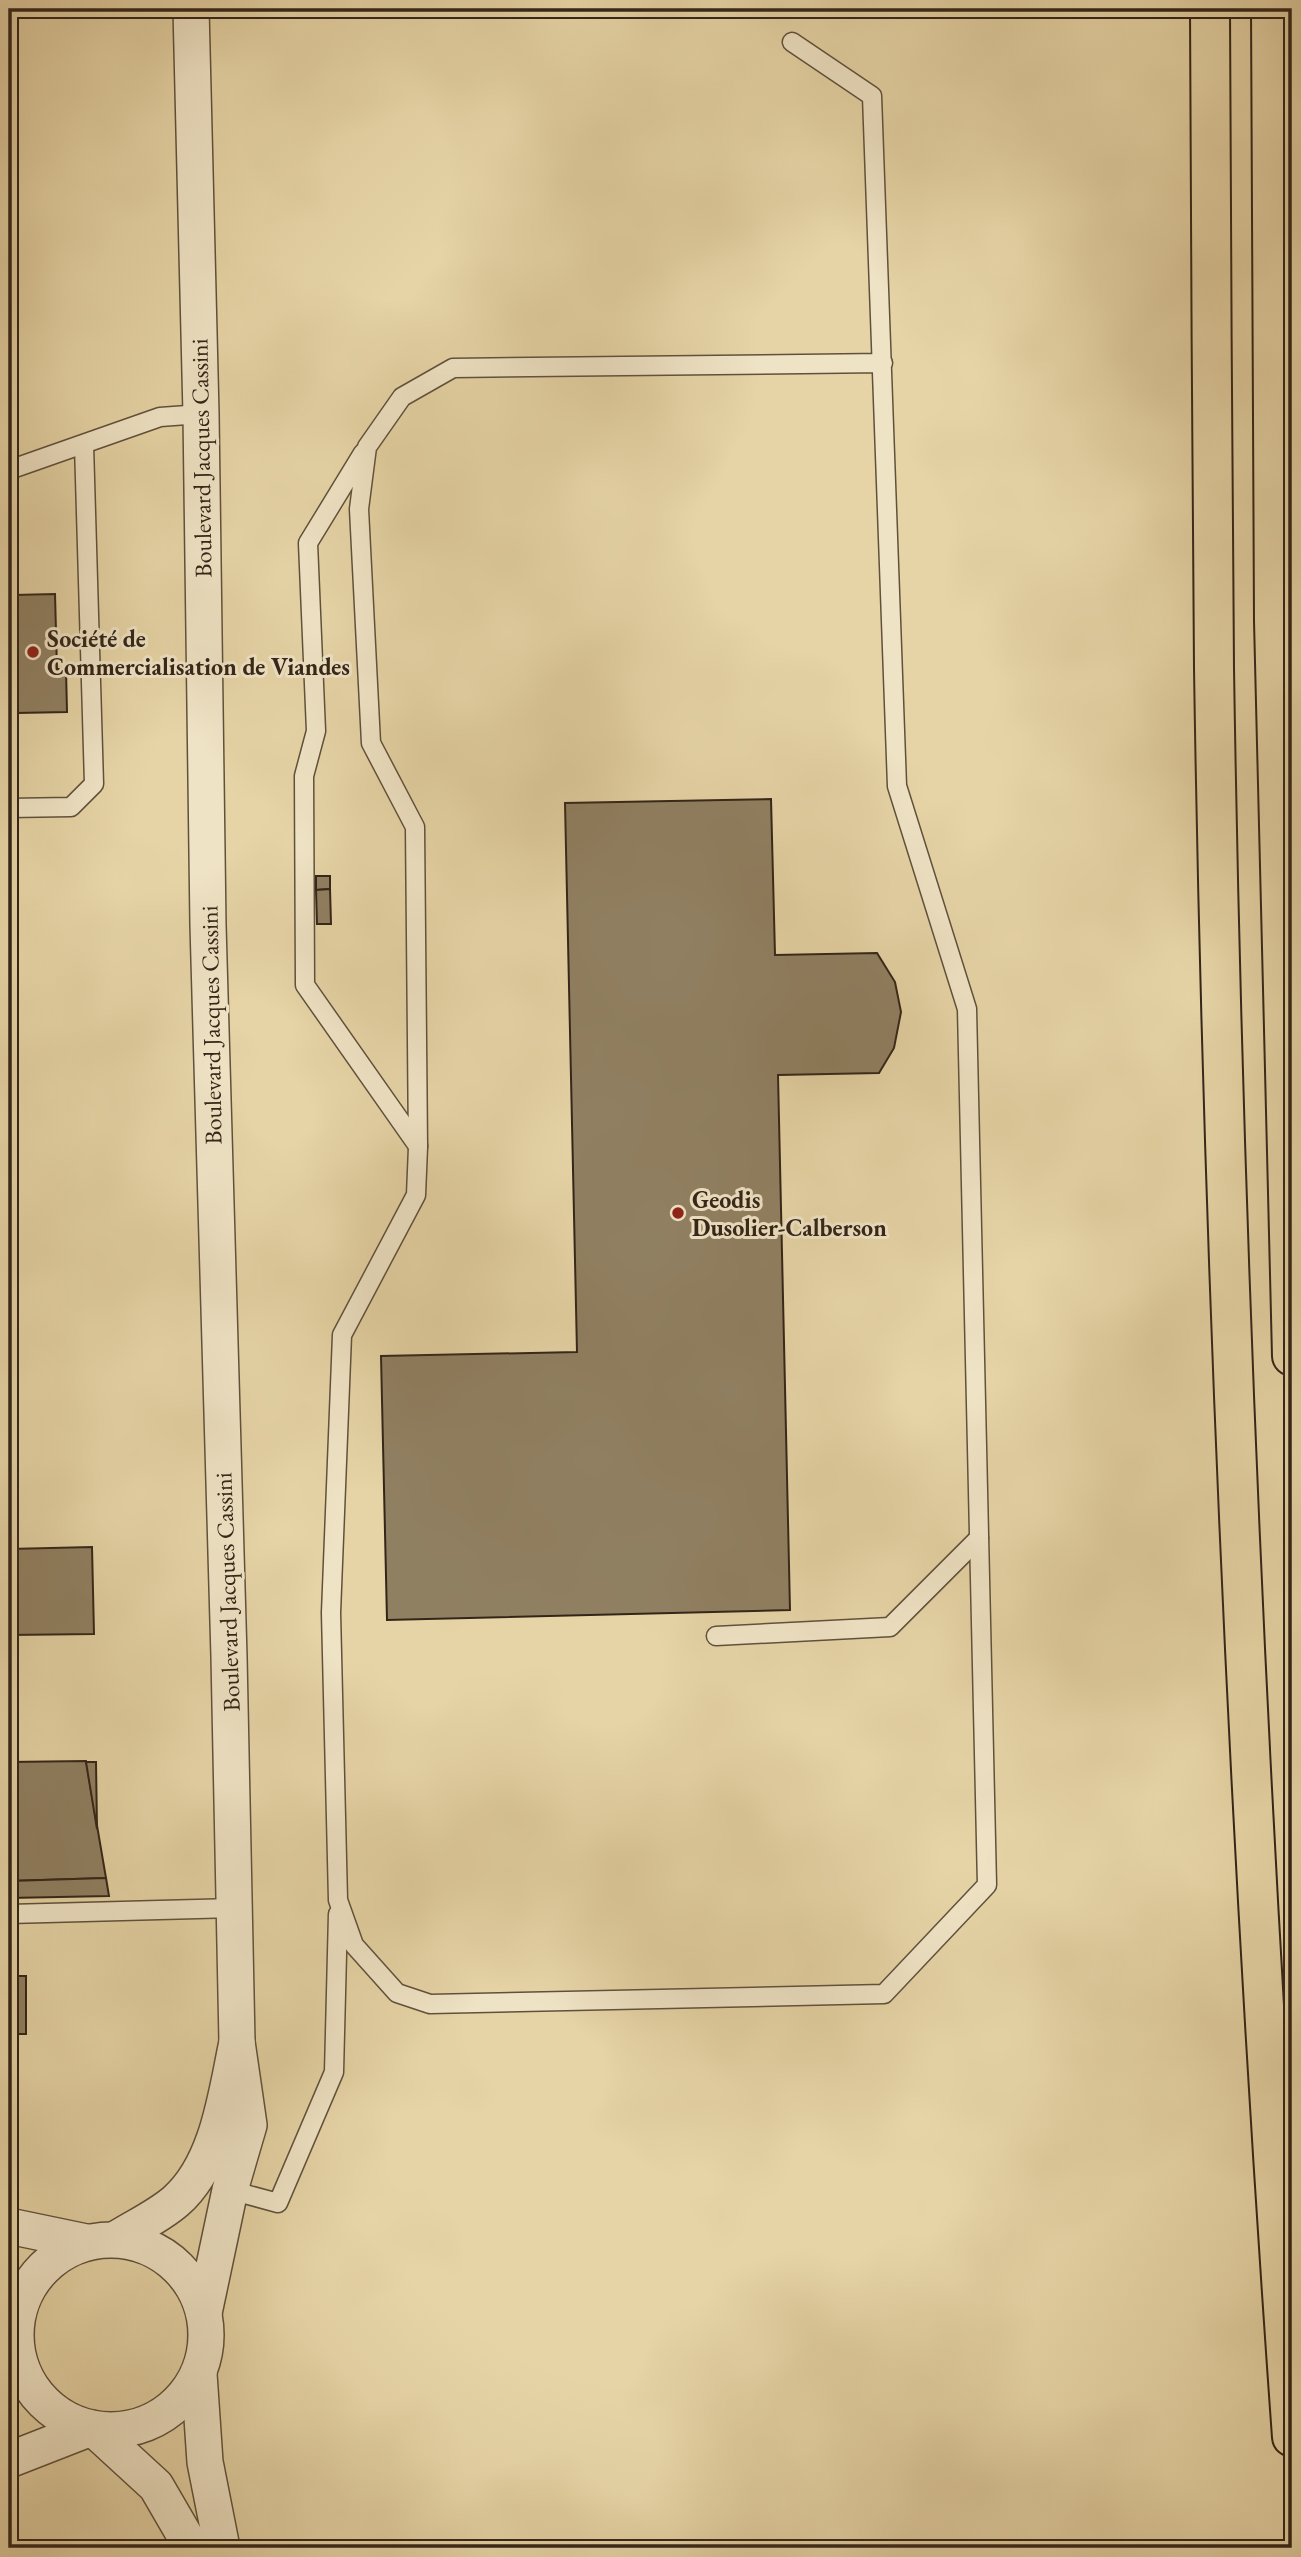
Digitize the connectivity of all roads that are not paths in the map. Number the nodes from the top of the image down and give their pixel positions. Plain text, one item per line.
1 (191, 9) edge
2 (1210, 9) edge
3 (1271, 9) edge
4 (792, 42) dead end
5 (883, 363) junction
6 (201, 415) junction
7 (84, 445) junction
8 (367, 447) junction
9 (9, 470) edge
10 (9, 808) edge
11 (418, 1147) junction
12 (1292, 1356) edge
13 (979, 1538) junction
14 (716, 1636) dead end
15 (338, 1900) junction
16 (234, 1908) junction
17 (9, 1914) edge
18 (237, 2042) junction
19 (230, 2190) junction
20 (9, 2226) edge
21 (101, 2240) junction
22 (204, 2313) junction
23 (12, 2339) edge
24 (199, 2374) junction
25 (93, 2429) junction
26 (1292, 2437) edge
27 (9, 2460) edge
28 (192, 2548) edge
29 (222, 2548) edge

1 - 6 street, Boulevard Jacques Cassini
2 - 26 highway
3 - 12 highway
4 - 5 lane
5 - 8 lane
5 - 13 lane
6 - 7 lane
6 - 16 street, Boulevard Jacques Cassini
7 - 9 lane
7 - 10 lane
8 - 11 lane
8 - 11 lane
11 - 15 lane
13 - 14 lane
13 - 15 lane
15 - 19 lane
16 - 17 lane
16 - 18 street, Boulevard Jacques Cassini
18 - 19 street, Boulevard Jacques Cassini
18 - 21 street, Boulevard Jacques Cassini
19 - 22 street, Boulevard Jacques Cassini
20 - 21 street
21 - 22 street
21 - 23 street
22 - 24 street
23 - 25 street
24 - 25 street
24 - 29 street
25 - 27 street
25 - 28 street

